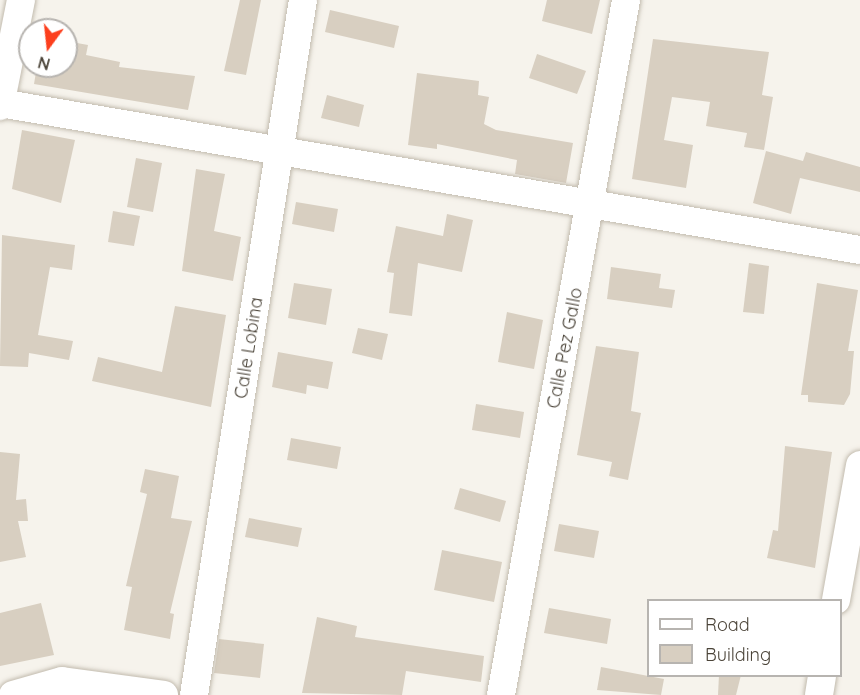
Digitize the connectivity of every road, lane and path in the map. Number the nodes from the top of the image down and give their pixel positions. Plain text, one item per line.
1 (21, 0) edge
2 (303, 0) edge
3 (626, 0) edge
4 (0, 104) edge
5 (280, 150) junction
6 (592, 204) junction
7 (860, 250) edge
8 (860, 465) edge
9 (836, 599) edge
10 (822, 677) edge
11 (13, 695) edge
12 (164, 695) edge
13 (194, 695) edge
14 (501, 695) edge
15 (819, 695) edge

1 - 4 street
2 - 5 street, Calle Lobina
3 - 6 street, Calle Pez Gallo
4 - 5 street
5 - 6 street
5 - 13 street, Calle Lobina
6 - 7 street
6 - 14 street, Calle Pez Gallo
8 - 9 street
10 - 15 street
11 - 12 street

